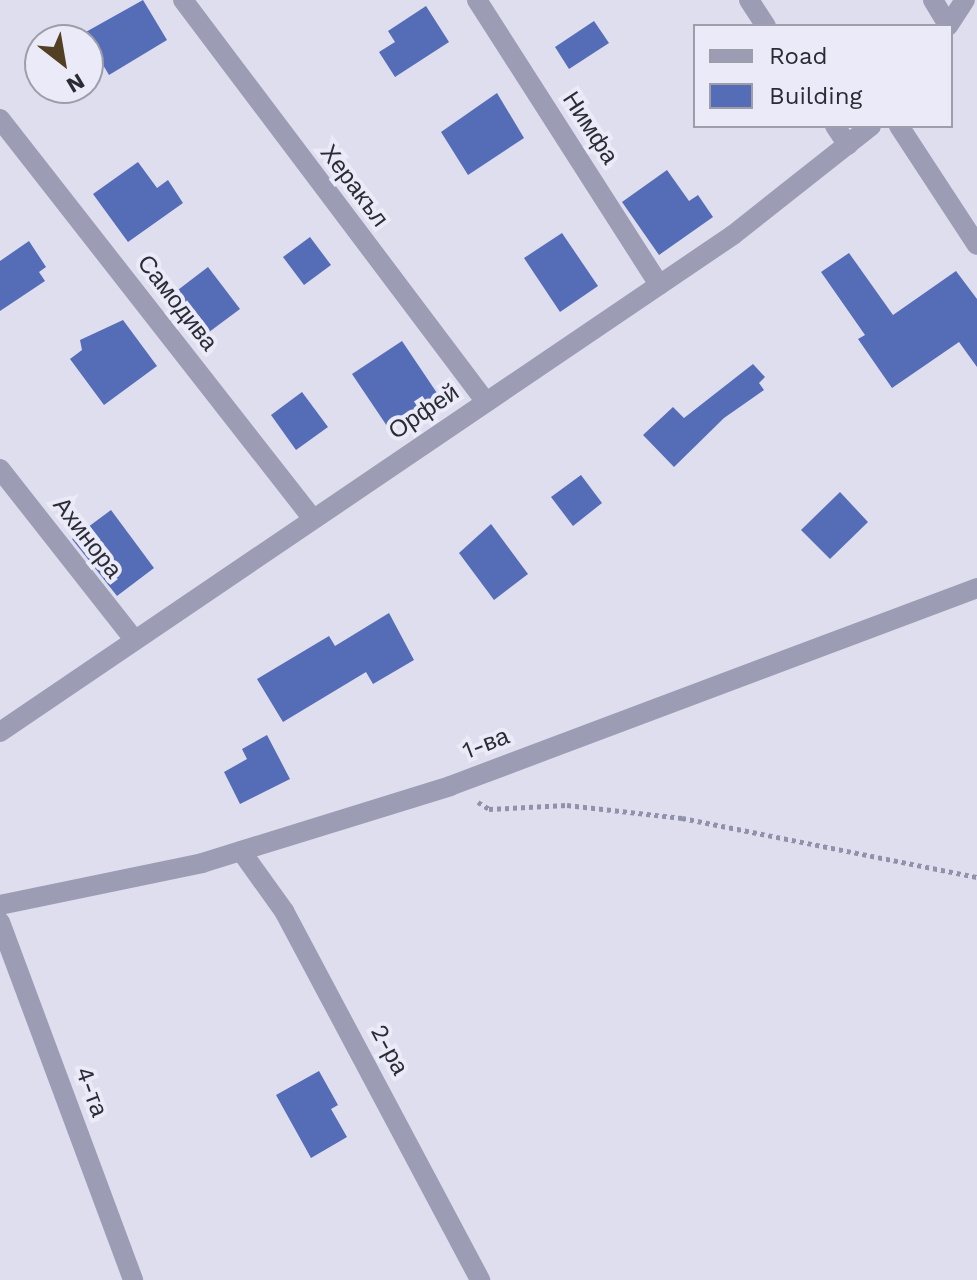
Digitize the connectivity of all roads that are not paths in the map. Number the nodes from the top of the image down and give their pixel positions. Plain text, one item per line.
1 (183, 0) edge
2 (477, 0) edge
3 (749, 0) edge
4 (933, 0) edge
5 (965, 0) edge
6 (765, 24) edge
7 (947, 24) edge
8 (949, 24) edge
9 (0, 119) edge
10 (836, 128) edge
11 (869, 128) edge
12 (900, 128) edge
13 (848, 145) junction
14 (977, 245) edge
15 (659, 285) junction
16 (486, 402) junction
17 (0, 469) edge
18 (313, 519) junction
19 (977, 588) edge
20 (134, 639) junction
21 (0, 732) edge
22 (241, 851) junction
23 (0, 905) edge
24 (0, 922) edge
25 (133, 1280) edge
26 (480, 1280) edge

1 - 16 street, Херакъл
2 - 15 street, Нимфа
3 - 6 street
4 - 7 street
5 - 8 street
9 - 18 street, Самодива
10 - 13 street
11 - 13 street, Орфей
12 - 14 street
13 - 15 street, Орфей
15 - 16 street, Орфей
16 - 18 street, Орфей
17 - 20 street, Ахинора
18 - 20 street, Орфей
19 - 22 street, 1-ва
20 - 21 street, Орфей
22 - 23 street, 1-ва
22 - 26 street, 2-ра
24 - 25 street, 4-та

